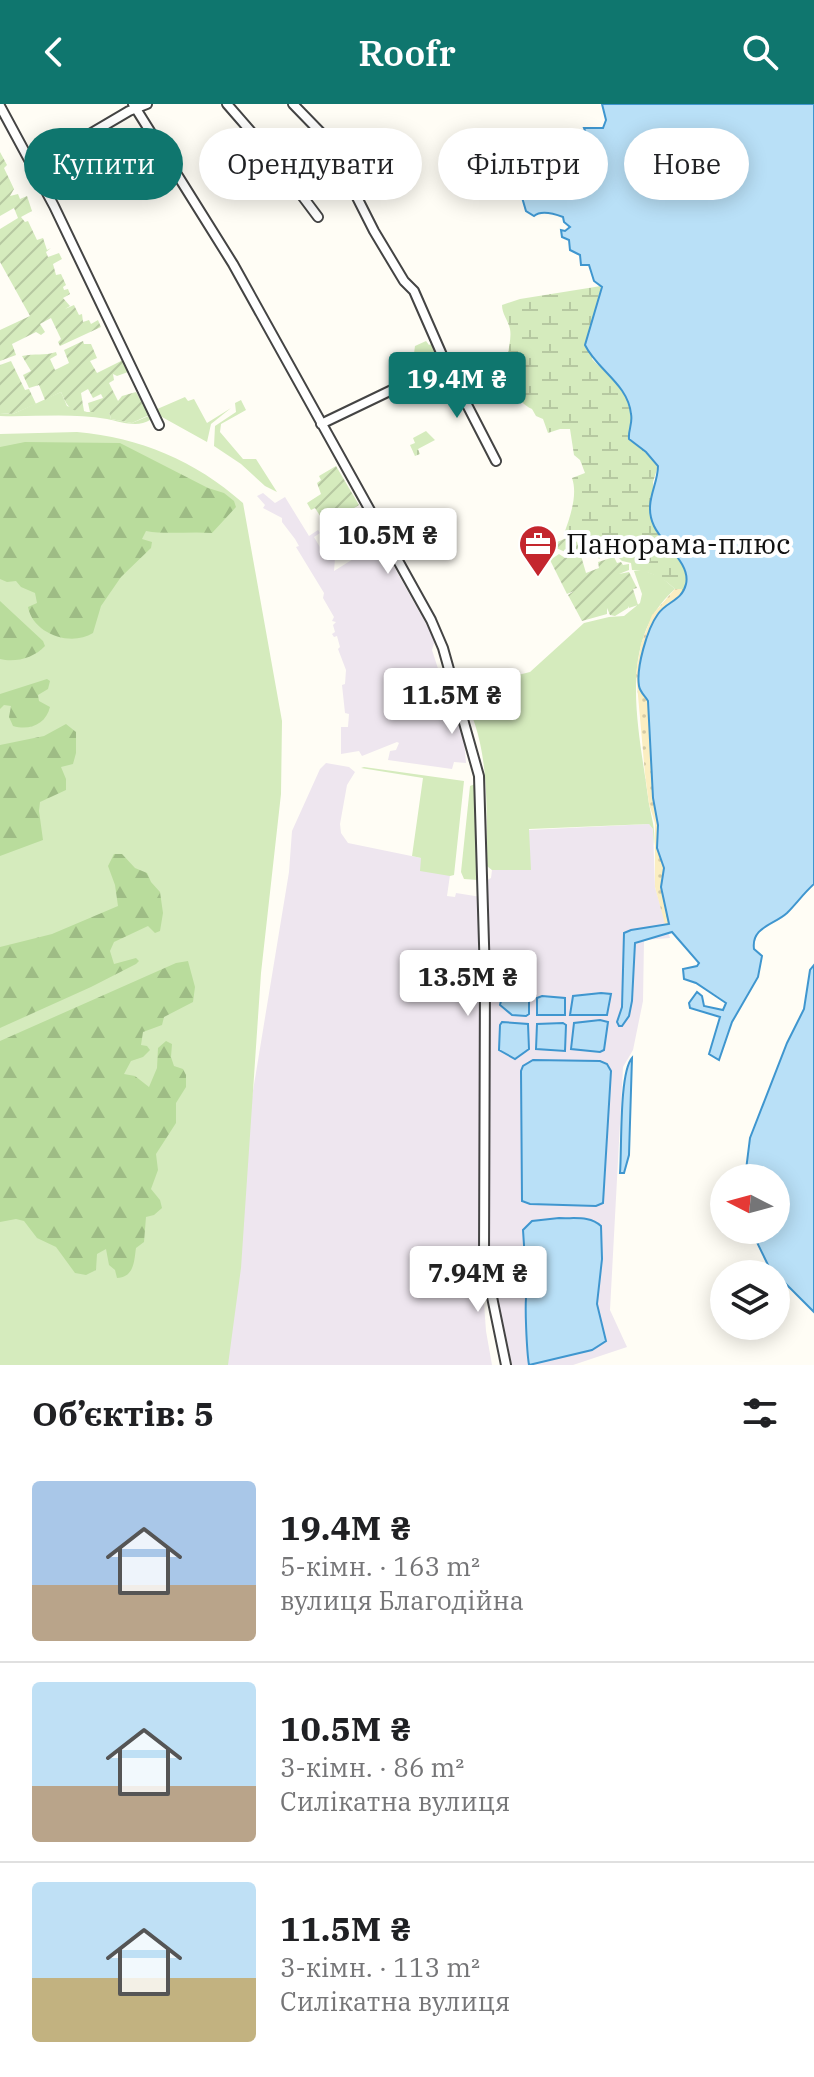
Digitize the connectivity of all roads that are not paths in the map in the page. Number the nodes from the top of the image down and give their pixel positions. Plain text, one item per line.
1 (147, 104) edge
2 (227, 104) edge
3 (293, 104) edge
4 (0, 106) edge
5 (135, 106) edge
6 (99, 128) edge
7 (24, 149) edge
8 (50, 200) edge
9 (318, 217) dead end
10 (446, 364) junction
11 (321, 424) junction
12 (159, 425) dead end
13 (496, 461) dead end
14 (506, 1365) edge

1 - 5 street
2 - 9 street
3 - 10 street
4 - 7 street
5 - 6 street
5 - 11 street
8 - 12 street
10 - 11 street
10 - 13 street
11 - 14 street

